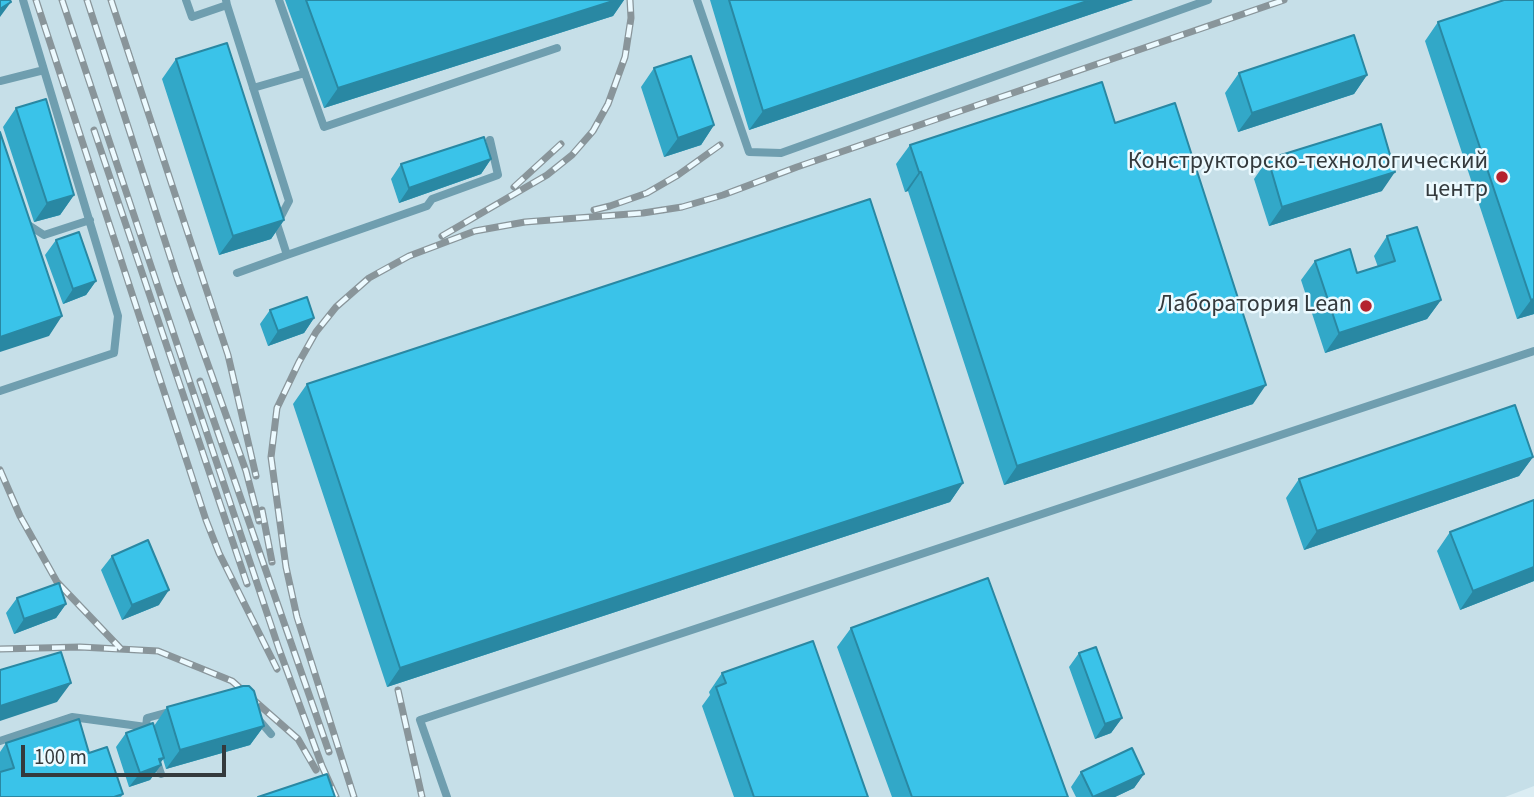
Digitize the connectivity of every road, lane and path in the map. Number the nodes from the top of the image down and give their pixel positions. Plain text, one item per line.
1 (23, 0) edge
2 (186, 0) edge
3 (279, 0) edge
4 (697, 0) edge
5 (1208, 0) edge
6 (226, 2) edge
7 (556, 48) dead end
8 (44, 70) junction
9 (305, 73) junction
10 (0, 81) edge
11 (253, 88) junction
12 (489, 140) dead end
13 (23, 214) edge
14 (90, 220) junction
15 (287, 255) junction
16 (237, 273) dead end
17 (1534, 351) edge
18 (0, 391) edge
19 (173, 712) edge
20 (255, 716) edge
21 (146, 727) junction
22 (271, 733) dead end
23 (150, 739) edge
24 (0, 741) edge
25 (153, 751) edge
26 (161, 774) edge
27 (447, 797) edge

1 - 8 lane
2 - 6 lane
3 - 9 lane
4 - 5 lane
6 - 11 lane
7 - 9 lane
8 - 10 lane
8 - 14 lane
9 - 11 lane
11 - 15 lane
12 - 15 lane
13 - 14 lane
14 - 18 lane
15 - 16 lane
17 - 27 lane
19 - 21 lane
20 - 22 lane
21 - 23 lane
21 - 24 lane
25 - 26 lane

